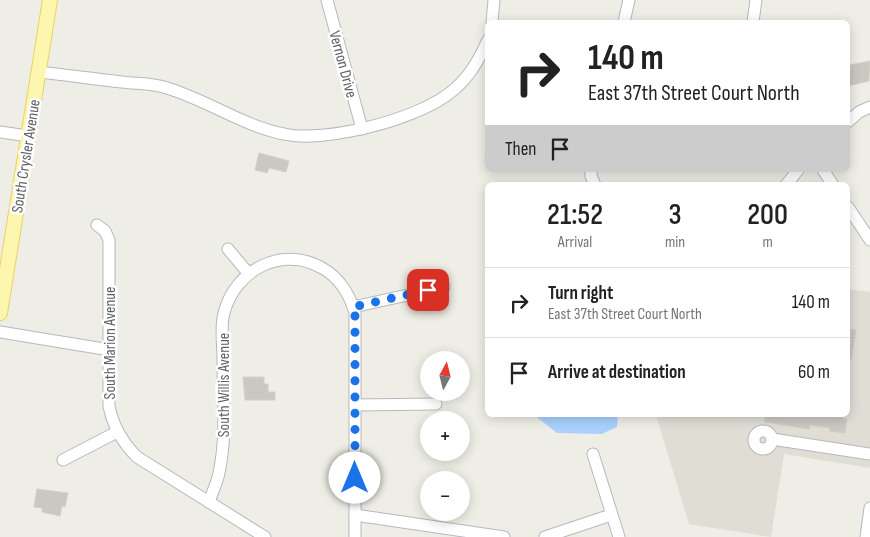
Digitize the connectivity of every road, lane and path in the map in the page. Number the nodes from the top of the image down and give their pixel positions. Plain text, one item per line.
1 (50, 0) edge
2 (327, 0) edge
3 (494, 0) edge
4 (629, 0) edge
5 (756, 0) edge
6 (492, 20) edge
7 (624, 20) edge
8 (753, 20) edge
9 (485, 46) edge
10 (39, 72) junction
11 (870, 107) edge
12 (850, 120) edge
13 (362, 129) junction
14 (0, 132) edge
15 (28, 136) junction
16 (796, 172) edge
17 (788, 182) edge
18 (850, 210) edge
19 (97, 224) dead end
20 (870, 240) edge
21 (228, 250) dead end
22 (248, 273) junction
23 (444, 287) dead end
24 (353, 307) junction
25 (0, 313) edge
26 (0, 332) edge
27 (110, 350) junction
28 (436, 404) dead end
29 (355, 405) junction
30 (117, 432) junction
31 (772, 439) dead end
32 (593, 454) dead end
33 (870, 454) edge
34 (63, 460) dead end
35 (208, 502) junction
36 (870, 508) edge
37 (356, 515) junction
38 (611, 515) junction
39 (258, 535) edge
40 (355, 537) edge
41 (504, 537) edge
42 (545, 537) edge
43 (619, 537) edge
44 (866, 537) edge

1 - 10 main road, South Crysler Avenue
2 - 13 street, Vernon Drive
3 - 6 street
4 - 7 street
5 - 8 street
9 - 13 street
10 - 13 street
10 - 15 main road, South Crysler Avenue
11 - 12 street
14 - 15 street
15 - 25 main road, South Crysler Avenue
16 - 17 street
18 - 20 street
19 - 27 street, South Marion Avenue
21 - 22 street
22 - 24 street
22 - 35 street, South Willis Avenue
23 - 24 street
24 - 29 street
26 - 27 street
27 - 30 street, South Marion Avenue
28 - 29 street
29 - 37 street
30 - 34 street
30 - 35 street, South Marion Avenue
31 - 33 street
32 - 38 street
35 - 39 street, South Marion Avenue
36 - 44 street
37 - 40 street
37 - 41 street
38 - 42 street
38 - 43 street

